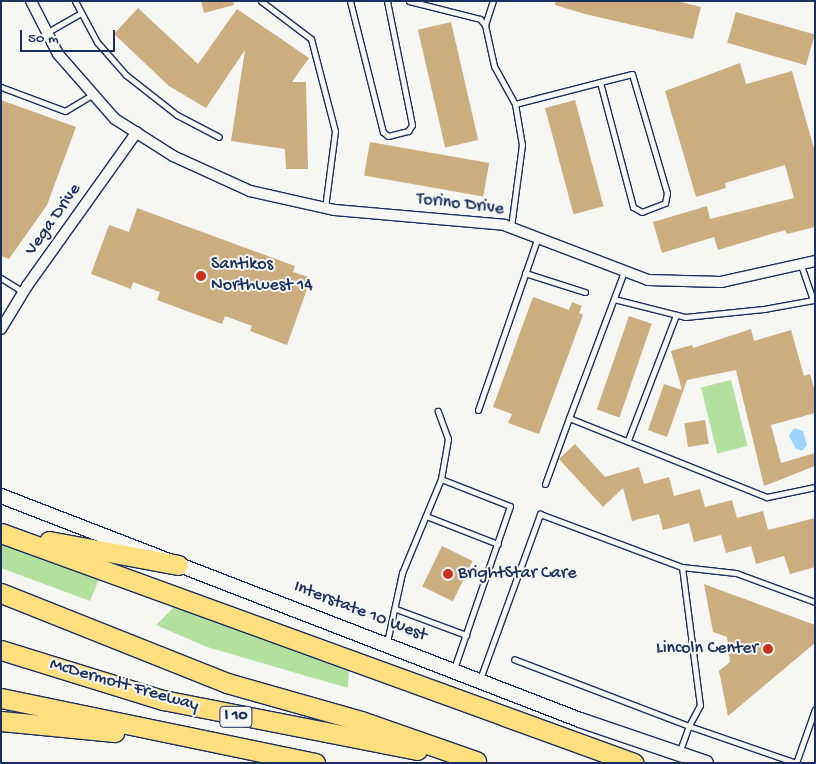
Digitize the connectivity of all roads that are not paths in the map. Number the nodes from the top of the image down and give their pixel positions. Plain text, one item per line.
1 (32, 1) edge
2 (75, 1) edge
3 (261, 1) edge
4 (350, 1) edge
5 (387, 1) edge
6 (409, 1) edge
7 (493, 1) edge
8 (81, 13) junction
9 (485, 25) junction
10 (46, 33) junction
11 (600, 82) junction
12 (1, 87) edge
13 (92, 95) junction
14 (515, 104) junction
15 (136, 132) junction
16 (220, 137) dead end
17 (325, 209) junction
18 (510, 227) junction
19 (538, 236) junction
20 (815, 261) edge
21 (801, 265) junction
22 (525, 272) junction
23 (624, 272) junction
24 (1, 278) edge
25 (23, 292) junction
26 (585, 292) dead end
27 (614, 299) junction
28 (813, 300) junction
29 (815, 306) edge
30 (676, 315) junction
31 (1, 330) edge
32 (478, 410) dead end
33 (438, 412) dead end
34 (569, 418) junction
35 (628, 440) junction
36 (441, 479) junction
37 (545, 484) dead end
38 (815, 487) edge
39 (1, 496) edge
40 (426, 516) junction
41 (1, 532) edge
42 (498, 544) junction
43 (178, 565) junction
44 (682, 568) junction
45 (1, 594) edge
46 (815, 602) edge
47 (396, 609) junction
48 (466, 635) junction
49 (387, 642) junction
50 (1, 650) edge
51 (514, 659) dead end
52 (454, 669) junction
53 (480, 679) junction
54 (1, 698) edge
55 (815, 709) edge
56 (1, 721) edge
57 (689, 726) junction
58 (209, 742) junction
59 (678, 753) junction
60 (480, 762) edge
61 (315, 763) edge
62 (634, 763) edge
63 (706, 763) edge

1 - 10 street, Torino Drive
2 - 8 lane
3 - 17 lane
4 - 5 lane
6 - 9 lane
7 - 9 lane
8 - 10 lane
8 - 16 lane
9 - 14 lane
10 - 13 street, Torino Drive
11 - 11 lane
11 - 14 lane
12 - 13 lane
13 - 15 street, Torino Drive
14 - 18 lane
15 - 17 street, Torino Drive
15 - 25 street, Vega Drive
17 - 18 street, Torino Drive
18 - 19 street, Torino Drive
19 - 22 lane
19 - 23 street, Torino Drive
20 - 21 street, Torino Drive
21 - 23 street, Torino Drive
21 - 28 lane
22 - 26 lane
22 - 32 lane
23 - 27 lane
24 - 25 lane
25 - 31 street, Vega Drive
27 - 30 lane
27 - 34 lane
28 - 29 lane
28 - 30 lane
30 - 35 lane
33 - 36 lane
34 - 35 lane
34 - 37 lane
35 - 38 lane
36 - 40 lane
36 - 42 lane
39 - 43 main road, Interstate 10 West
40 - 42 lane
40 - 47 lane
41 - 43 highway
41 - 62 highway
42 - 48 lane
43 - 49 main road, Interstate 10 West
44 - 46 lane
44 - 53 lane
44 - 57 lane
45 - 60 highway
47 - 48 lane
47 - 49 lane
48 - 52 lane
49 - 52 main road, Interstate 10 West
50 - 60 highway, McDermott Freeway / I 10
51 - 57 lane
52 - 53 main road, Interstate 10 West
53 - 59 main road, Interstate 10 West
54 - 58 highway, McDermott Freeway / I 10
55 - 57 lane
56 - 58 highway
57 - 59 lane
58 - 61 highway, McDermott Freeway / I 10
59 - 63 main road, Interstate 10 West

